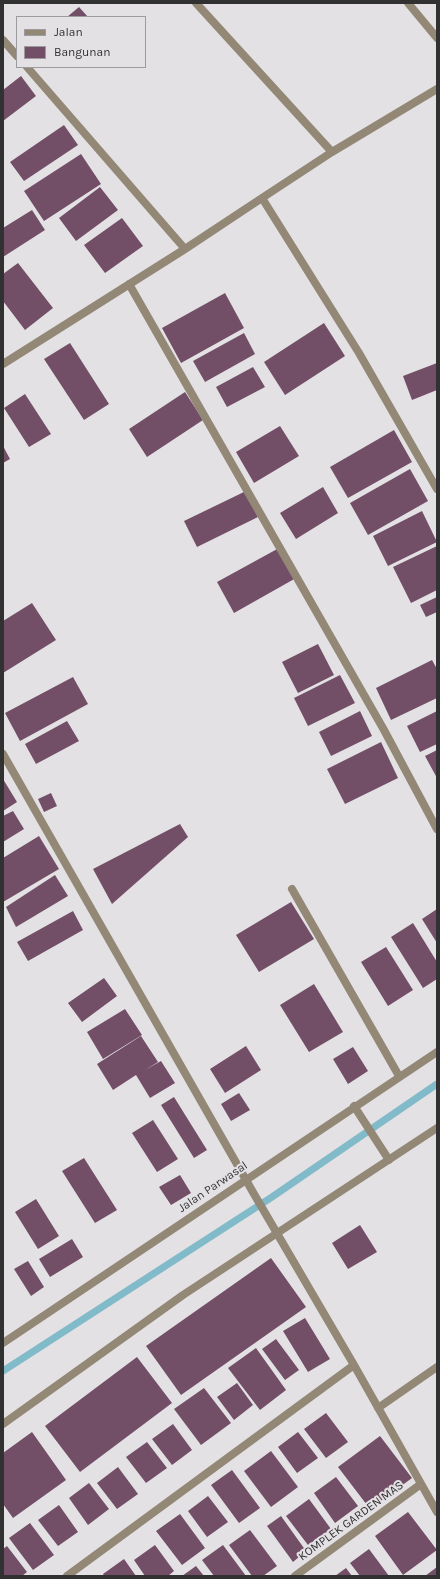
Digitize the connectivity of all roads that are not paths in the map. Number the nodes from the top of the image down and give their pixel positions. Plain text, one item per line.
1 (196, 3) edge
2 (408, 3) edge
3 (437, 38) edge
4 (3, 40) edge
5 (16, 55) edge
6 (28, 68) edge
7 (437, 89) edge
8 (332, 152) junction
9 (262, 198) junction
10 (185, 249) junction
11 (129, 284) junction
12 (3, 364) edge
13 (437, 489) edge
14 (3, 754) edge
15 (437, 829) edge
16 (292, 889) dead end
17 (435, 1054) edge
18 (437, 1063) edge
19 (399, 1076) junction
20 (354, 1106) junction
21 (437, 1128) edge
22 (389, 1160) junction
23 (246, 1179) junction
24 (278, 1233) junction
25 (3, 1343) edge
26 (354, 1365) junction
27 (437, 1367) edge
28 (378, 1408) junction
29 (3, 1424) edge
30 (421, 1484) junction
31 (437, 1512) edge
32 (67, 1576) edge
33 (296, 1576) edge

1 - 8 street
2 - 3 street
4 - 5 street
6 - 10 street
7 - 8 street
8 - 9 street
9 - 10 street
9 - 13 street
10 - 11 street
11 - 12 street
11 - 15 street
14 - 23 street
16 - 19 street
17 - 18 street
17 - 19 street, Jalan Parwasal
19 - 20 street, Jalan Parwasal
20 - 22 street
20 - 23 street, Jalan Parwasal
21 - 22 street
22 - 24 street
23 - 24 street
23 - 25 street, Jalan Parwasal
24 - 26 street
24 - 29 street
26 - 28 street
26 - 32 street
27 - 28 street
28 - 30 street
30 - 31 street
30 - 33 street, KOMPLEK GARDEN MAS

